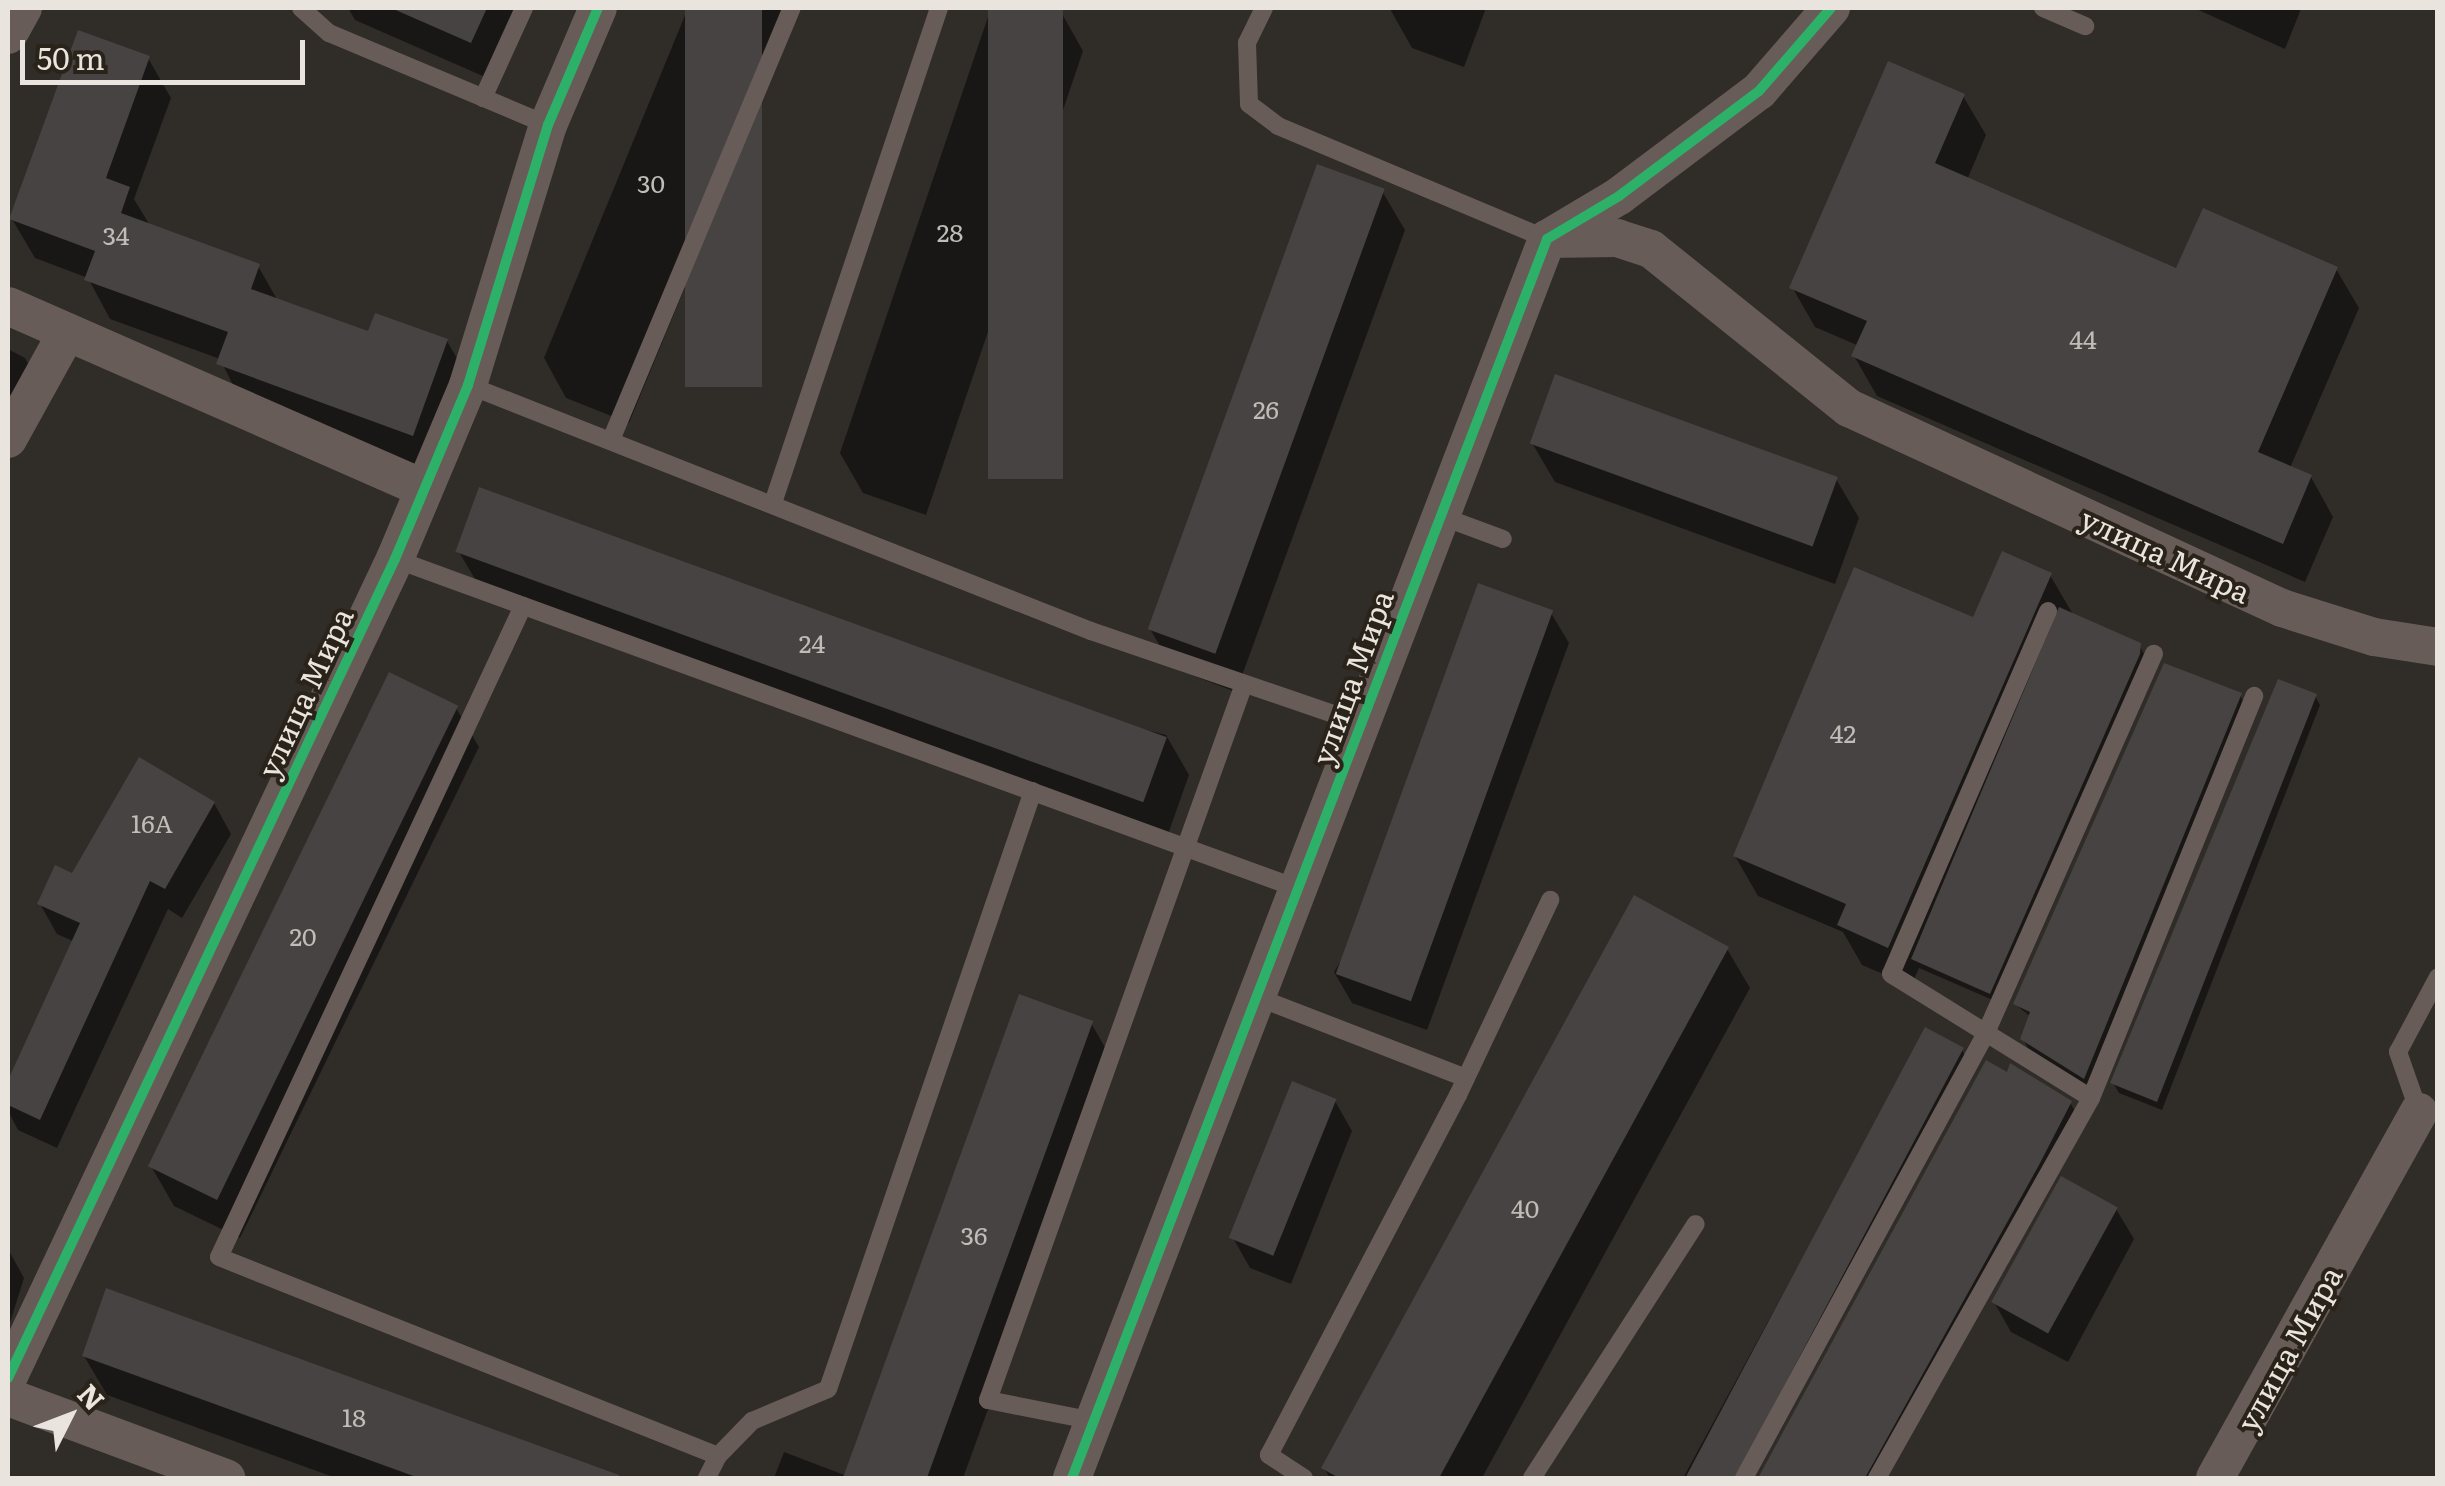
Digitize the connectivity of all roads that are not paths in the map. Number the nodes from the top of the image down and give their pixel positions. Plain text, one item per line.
1 (23, 8) edge
2 (301, 8) edge
3 (524, 8) edge
4 (598, 8) edge
5 (792, 8) edge
6 (939, 8) edge
7 (1264, 8) edge
8 (1831, 8) edge
9 (2043, 8) edge
10 (2085, 26) dead end
11 (8, 35) edge
12 (483, 98) junction
13 (548, 125) junction
14 (1548, 240) junction
15 (8, 306) edge
16 (66, 334) junction
17 (468, 384) junction
18 (8, 439) edge
19 (610, 440) junction
20 (424, 489) junction
21 (773, 503) junction
22 (1438, 516) junction
23 (1503, 539) dead end
24 (395, 559) junction
25 (523, 606) junction
26 (2048, 611) dead end
27 (2438, 647) edge
28 (2154, 654) dead end
29 (1244, 684) junction
30 (2254, 696) dead end
31 (1362, 724) junction
32 (1033, 791) junction
33 (1186, 846) junction
34 (1299, 889) junction
35 (1550, 900) dead end
36 (2438, 977) edge
37 (1257, 997) junction
38 (1985, 1035) junction
39 (1466, 1078) junction
40 (2091, 1098) junction
41 (2419, 1112) joint
42 (1696, 1224) dead end
43 (8, 1378) edge
44 (8, 1397) edge
45 (1094, 1421) junction
46 (718, 1456) junction
47 (226, 1478) edge
48 (707, 1478) edge
49 (1072, 1478) edge
50 (1304, 1478) edge
51 (1532, 1478) edge
52 (1744, 1478) edge
53 (1877, 1478) edge
54 (2215, 1478) edge

1 - 11 street
2 - 12 lane
3 - 12 lane
4 - 13 street, улица Мира
5 - 19 lane
6 - 21 lane
7 - 14 lane
8 - 14 street
9 - 10 lane
12 - 13 lane
13 - 17 street, улица Мира
14 - 22 street, улица Мира
14 - 27 street, улица Мира
15 - 16 street
16 - 18 street
16 - 20 street
17 - 19 lane
17 - 20 street, улица Мира
19 - 21 lane
20 - 24 street, улица Мира
21 - 29 lane
22 - 23 lane
22 - 31 street, улица Мира
24 - 25 lane
24 - 43 street, улица Мира
25 - 32 lane
25 - 46 lane
26 - 38 lane
28 - 38 lane
29 - 31 lane
29 - 33 lane
30 - 40 lane
31 - 34 street, улица Мира
32 - 33 lane
32 - 46 lane
33 - 34 lane
33 - 45 lane
34 - 37 street, улица Мира
35 - 39 lane
36 - 41 lane
37 - 39 lane
37 - 45 street, улица Мира
38 - 40 lane
38 - 52 lane
39 - 50 lane
40 - 53 lane
41 - 54 street, улица Мира
42 - 51 lane
44 - 47 street
45 - 49 street, улица Мира
46 - 48 lane

